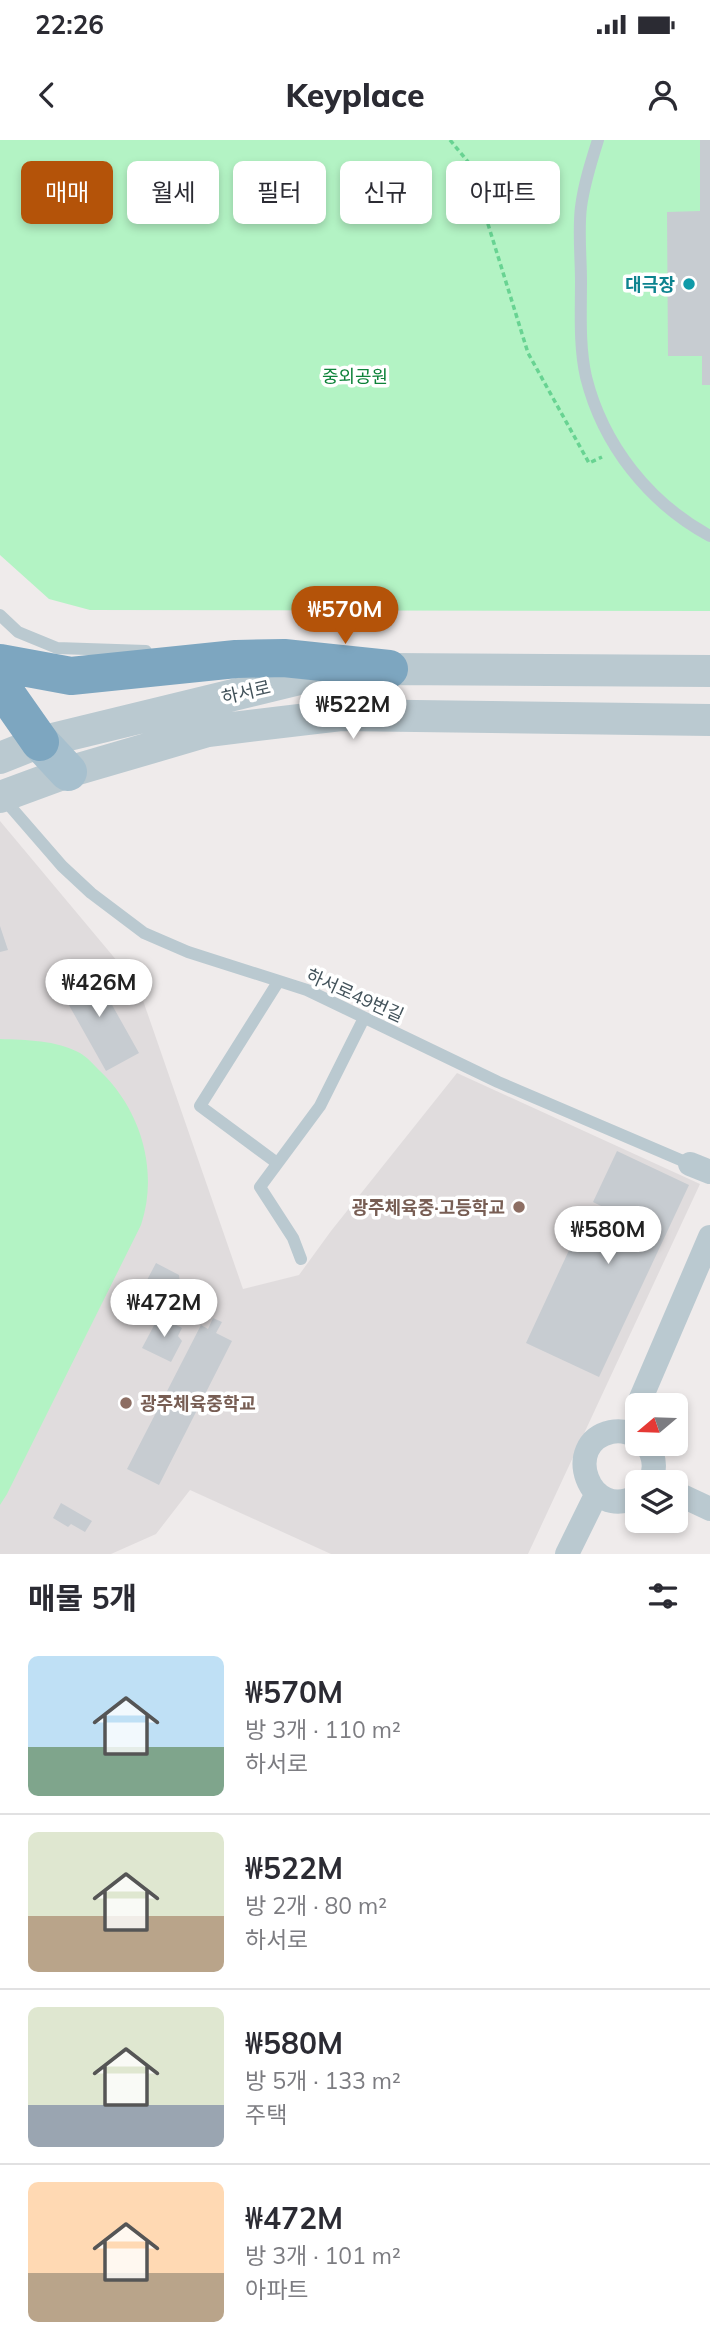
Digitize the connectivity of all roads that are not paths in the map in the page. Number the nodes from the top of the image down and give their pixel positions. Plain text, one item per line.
1 (598, 140) edge
2 (710, 536) edge
3 (0, 615) edge
4 (176, 656) junction
5 (0, 663) edge
6 (389, 669) junction
7 (710, 671) edge
8 (0, 685) edge
9 (0, 713) edge
10 (710, 720) edge
11 (40, 742) junction
12 (0, 758) edge
13 (68, 772) junction
14 (1, 797) edge
15 (278, 982) junction
16 (364, 1017) junction
17 (277, 1163) junction
18 (700, 1168) edge
19 (710, 1237) edge
20 (301, 1259) dead end
21 (644, 1393) edge
22 (625, 1436) edge
23 (597, 1493) junction
24 (625, 1498) edge
25 (688, 1499) edge
26 (710, 1509) edge
27 (568, 1554) edge

1 - 2 lane
3 - 4 lane
4 - 5 highway
4 - 6 highway
6 - 7 street, 하서로
6 - 11 street, 하서로
8 - 11 highway
9 - 11 highway
10 - 13 street, 하서로
11 - 12 street, 하서로
11 - 13 main road
13 - 14 street, 하서로
14 - 15 lane, 하서로49번길
15 - 16 lane, 하서로49번길
15 - 17 lane
16 - 17 lane
16 - 18 lane, 하서로49번길
17 - 20 lane
19 - 21 street
22 - 23 street
23 - 24 street
23 - 27 street
25 - 26 street

